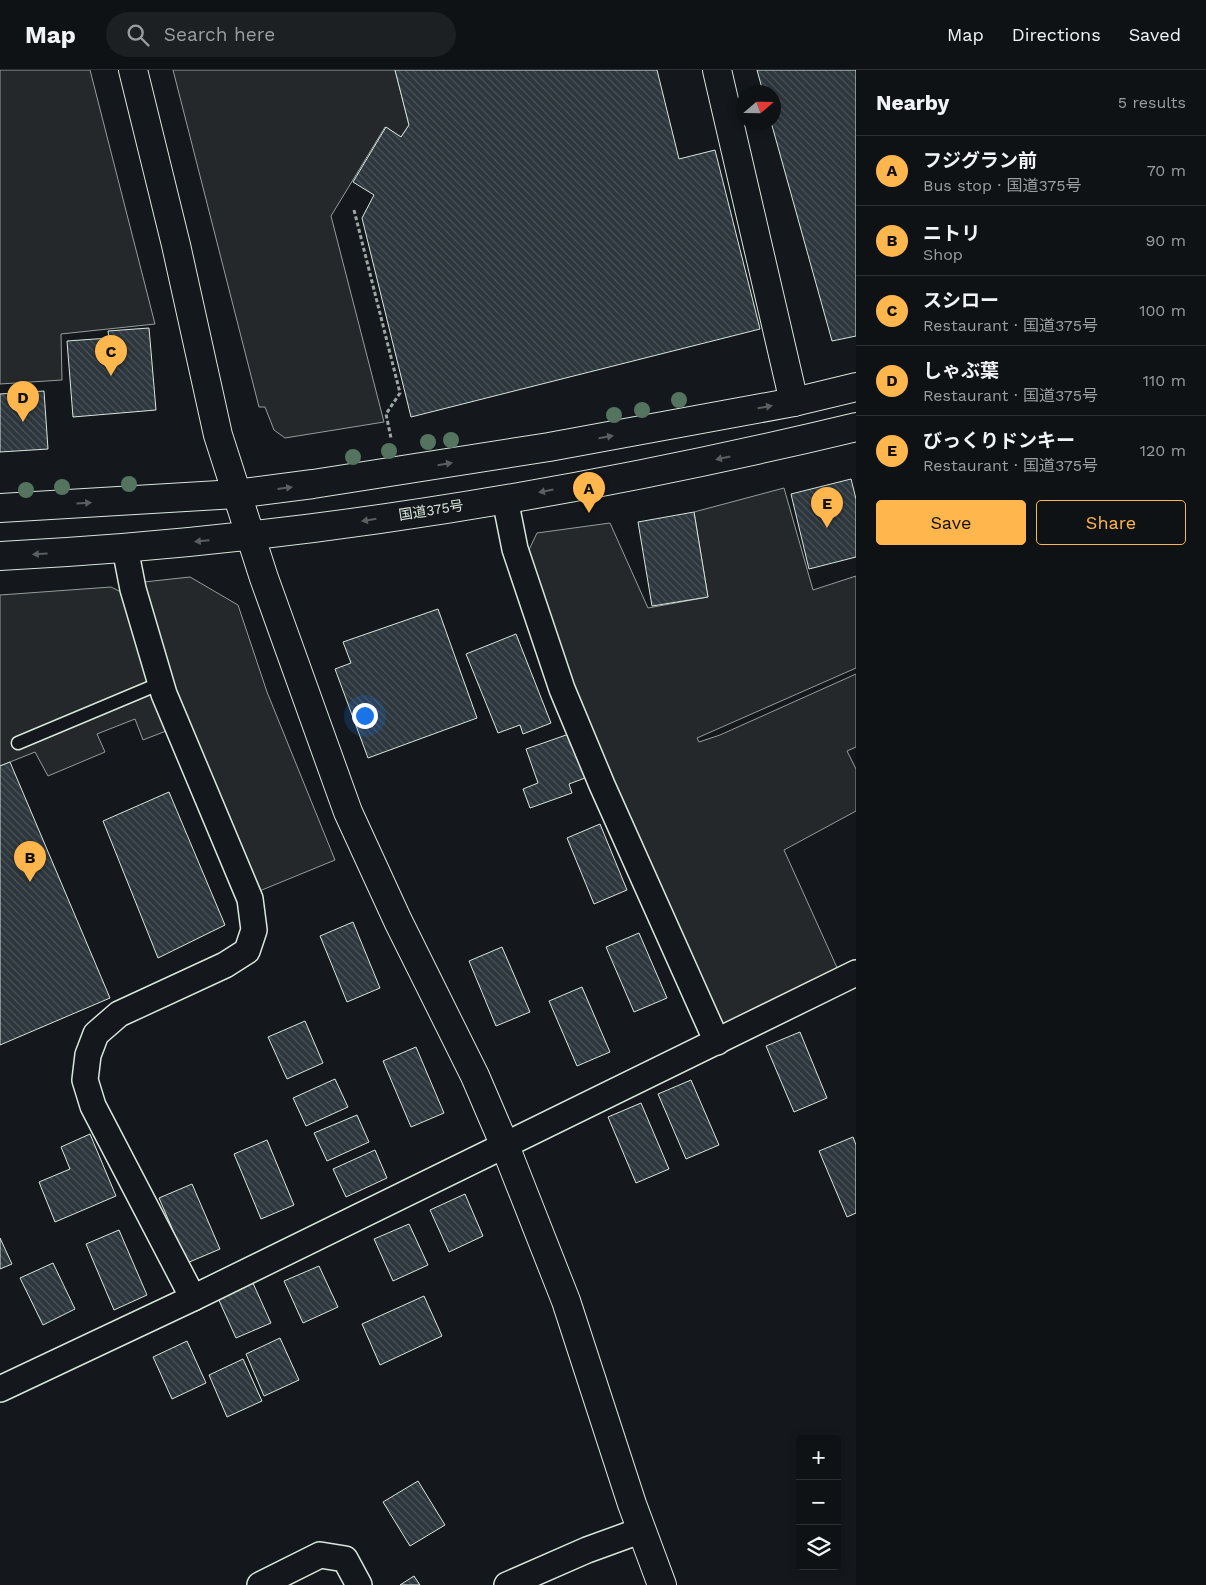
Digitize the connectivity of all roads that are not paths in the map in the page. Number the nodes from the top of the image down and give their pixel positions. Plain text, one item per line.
1 (133, 70) edge
2 (717, 70) edge
3 (856, 387) edge
4 (794, 402) junction
5 (856, 427) edge
6 (236, 494) junction
7 (505, 499) junction
8 (0, 508) edge
9 (251, 536) junction
10 (125, 548) junction
11 (0, 556) edge
12 (161, 683) junction
13 (18, 743) dead end
14 (856, 973) edge
15 (717, 1042) junction
16 (505, 1146) junction
17 (193, 1298) junction
18 (0, 1389) edge
19 (642, 1530) junction
20 (260, 1585) edge
21 (359, 1585) edge
22 (507, 1585) edge
23 (662, 1585) edge

1 - 6 main road
2 - 4 main road
3 - 4 main road
6 -> 4 main road
5 -> 7 main road, 国道375号
8 -> 6 main road
6 - 9 main road
7 -> 9 main road, 国道375号
7 - 15 street
9 -> 10 main road, 国道375号
9 - 16 main road
10 -> 11 main road, 国道375号
10 - 12 street
12 - 13 lane
12 - 17 street
14 - 15 street
15 - 16 street
16 - 17 street
16 - 19 main road
17 - 18 street
19 - 22 street
19 - 23 main road
20 - 21 street

